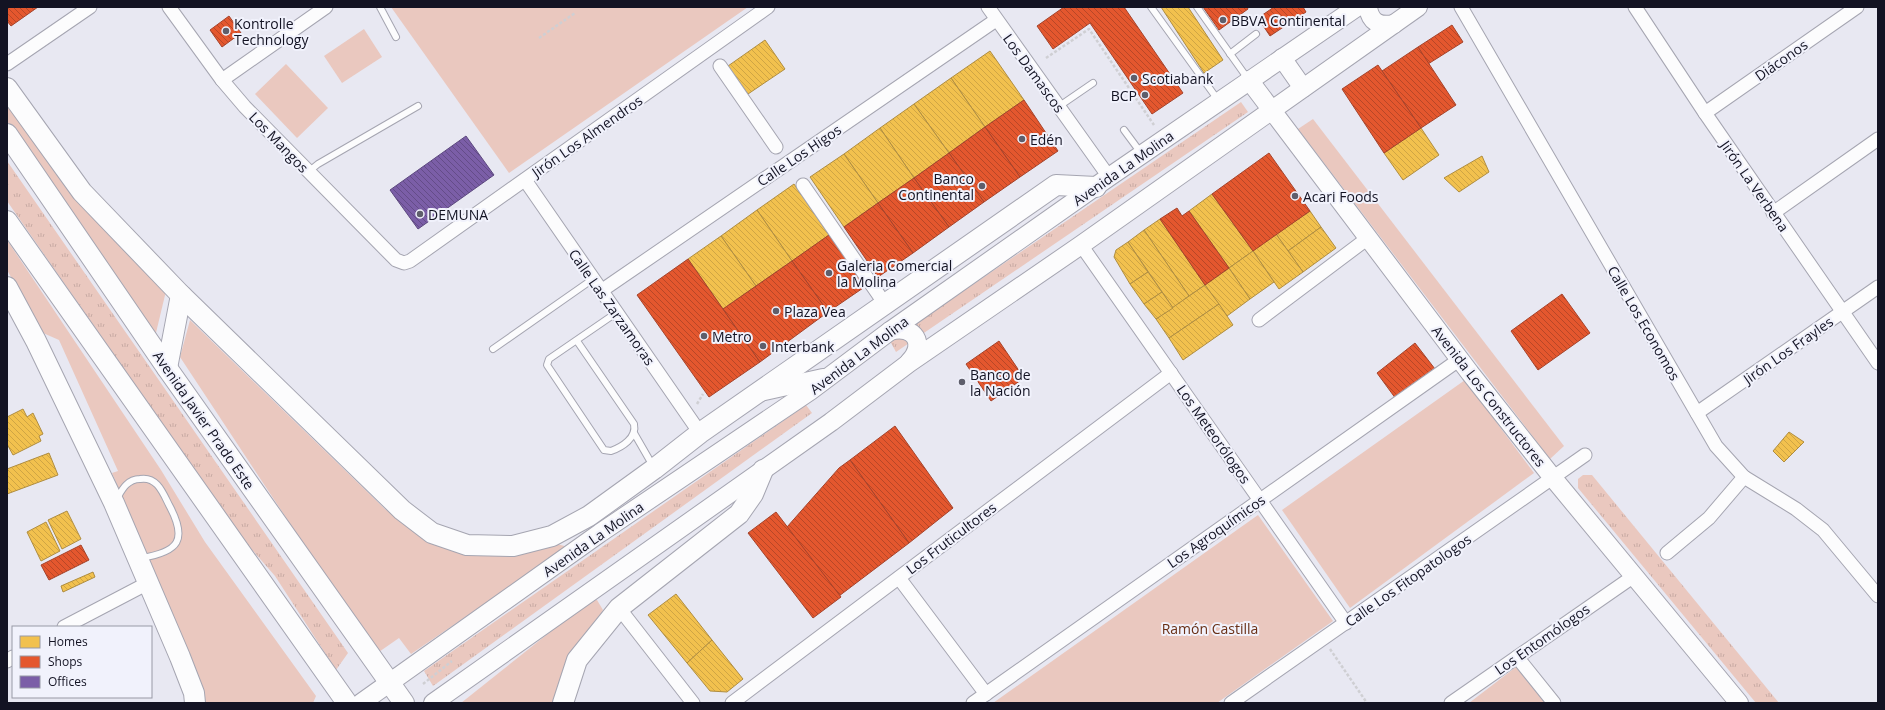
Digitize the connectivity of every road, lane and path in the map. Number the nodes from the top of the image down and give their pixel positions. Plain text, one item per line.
1 (90, 7) edge
2 (169, 7) edge
3 (326, 7) edge
4 (380, 7) edge
5 (768, 7) edge
6 (988, 7) edge
7 (1151, 7) edge
8 (1197, 7) edge
9 (1357, 7) edge
10 (1368, 7) edge
11 (1418, 7) edge
12 (1461, 7) edge
13 (1856, 7) edge
14 (1641, 9) edge
15 (575, 13) dead end
16 (996, 20) junction
17 (1394, 24) junction
18 (1256, 34) dead end
19 (396, 37) dead end
20 (539, 38) dead end
21 (1230, 54) junction
22 (1046, 58) dead end
23 (1282, 58) junction
24 (7, 64) edge
25 (720, 66) dead end
26 (222, 80) junction
27 (1249, 80) junction
28 (1093, 83) dead end
29 (7, 88) edge
30 (1303, 88) junction
31 (1219, 101) junction
32 (418, 106) dead end
33 (1058, 107) junction
34 (1270, 111) junction
35 (1705, 113) junction
36 (1154, 125) dead end
37 (1124, 130) dead end
38 (7, 134) edge
39 (1878, 139) edge
40 (776, 147) dead end
41 (1142, 154) junction
42 (308, 172) junction
43 (525, 180) junction
44 (1103, 182) junction
45 (803, 185) dead end
46 (1773, 213) junction
47 (7, 221) edge
48 (1368, 238) junction
49 (1081, 245) junction
50 (404, 263) joint
51 (593, 279) junction
52 (7, 287) edge
53 (1878, 287) edge
54 (601, 291) junction
55 (181, 295) junction
56 (885, 304) junction
57 (616, 312) junction
58 (1842, 312) junction
59 (1259, 320) dead end
60 (890, 331) junction
61 (577, 341) junction
62 (493, 349) dead end
63 (1460, 359) junction
64 (909, 363) junction
65 (1878, 363) edge
66 (167, 368) junction
67 (1170, 373) junction
68 (828, 378) junction
69 (758, 392) junction
70 (703, 394) dead end
71 (695, 409) dead end
72 (1697, 414) junction
73 (634, 433) junction
74 (700, 433) junction
75 (1585, 455) dead end
76 (654, 469) junction
77 (764, 470) junction
78 (1744, 477) junction
79 (1553, 478) junction
80 (667, 488) junction
81 (1260, 500) junction
82 (114, 503) junction
83 (1667, 552) dead end
84 (138, 559) junction
85 (1634, 576) junction
86 (899, 578) junction
87 (148, 583) junction
88 (1878, 596) edge
89 (619, 608) junction
90 (1346, 623) junction
91 (66, 626) edge
92 (1323, 639) junction
93 (1517, 657) junction
94 (389, 683) junction
95 (986, 694) junction
96 (195, 703) edge
97 (347, 703) edge
98 (361, 703) edge
99 (404, 703) edge
100 (433, 703) edge
101 (563, 703) edge
102 (693, 703) edge
103 (732, 703) edge
104 (973, 703) edge
105 (1231, 703) edge
106 (1367, 703) edge
107 (1451, 703) edge
108 (1554, 703) edge
109 (1739, 703) edge

1 - 24 street
2 - 26 street, Los Mangos
3 - 26 street
4 - 19 lane
5 - 43 street, Jirón Los Almendros
6 - 16 street, Los Damascos
7 - 31 lane
8 - 21 lane
9 - 23 main road, Avenida La Molina
10 - 17 main road
11 - 17 main road
12 - 72 street, Calle Los Economos
13 - 35 street, Diáconos
14 - 35 street, Jirón La Verbena
15 - 20 path
16 - 33 street, Los Damascos
16 - 54 street, Calle Los Higos
17 - 30 main road
18 - 21 lane
21 - 27 lane
22 - 36 path
23 - 27 main road, Avenida La Molina
23 - 30 main road
25 - 40 street
26 - 42 street, Los Mangos
27 - 31 main road, Avenida La Molina
27 - 34 main road, Avenida Los Constructores
28 - 33 lane
29 - 55 main road
30 - 34 main road
31 - 41 main road, Avenida La Molina
32 - 42 lane
33 - 44 street, Los Damascos
34 - 48 main road, Avenida Los Constructores
34 - 49 main road
35 - 46 street, Jirón La Verbena
37 - 41 lane
38 - 66 main road, Avenida Javier Prado Este
39 - 46 street
41 - 44 main road, Avenida La Molina
42 - 50 street, Los Mangos
43 - 50 street, Jirón Los Almendros
43 - 51 street, Calle Las Zarzamoras
44 - 56 main road
44 - 60 main road, Avenida La Molina
45 - 56 street
46 - 58 street, Jirón La Verbena
47 - 97 main road
48 - 59 street
48 - 63 main road, Avenida Los Constructores
49 - 64 main road
49 - 67 street, Los Meteorólogos
51 - 54 street, Calle Las Zarzamoras
51 - 62 lane
52 - 82 main road
53 - 58 street, Jirón Los Frayles
54 - 57 street, Calle Las Zarzamoras
55 - 66 main road
55 - 76 main road
56 - 69 main road
57 - 61 lane
57 - 74 street, Calle Las Zarzamoras
58 - 65 street, Jirón La Verbena
58 - 72 street, Jirón Los Frayles
60 - 64 main road
60 - 68 main road, Avenida La Molina
61 - 73 lane
61 - 73 lane
63 - 79 main road, Avenida Los Constructores
63 - 81 street, Los Agroquímicos
64 - 77 main road
66 - 94 main road, Avenida Javier Prado Este
67 - 81 street, Los Meteorólogos
67 - 86 street, Los Fruticultores
68 - 69 main road
68 - 80 main road, Avenida La Molina
69 - 74 main road
70 - 71 path
72 - 78 street, Calle Los Economos
73 - 76 lane
74 - 76 main road
75 - 79 street, Calle Los Fitopatologos
76 - 80 main road
77 - 89 main road
77 - 100 main road
78 - 83 street
78 - 88 street, Calle Los Economos
79 - 85 main road, Avenida Los Constructores
79 - 90 street, Calle Los Fitopatologos
80 - 94 main road, Avenida La Molina
81 - 90 street, Los Meteorólogos
81 - 95 street, Los Agroquímicos
82 - 84 main road
82 - 84 lane
84 - 87 main road
85 - 93 street, Los Entomólogos
85 - 109 main road, Avenida Los Constructores
86 - 95 street
86 - 103 street, Los Fruticultores
87 - 91 street
87 - 96 main road
89 - 101 main road
89 - 102 street
90 - 92 street, Calle Los Fitopatologos
92 - 105 street, Calle Los Fitopatologos
92 - 106 path
93 - 107 street, Los Entomólogos
93 - 108 street
94 - 98 main road, Avenida La Molina
94 - 99 main road, Avenida Javier Prado Este
95 - 104 street, Los Agroquímicos

